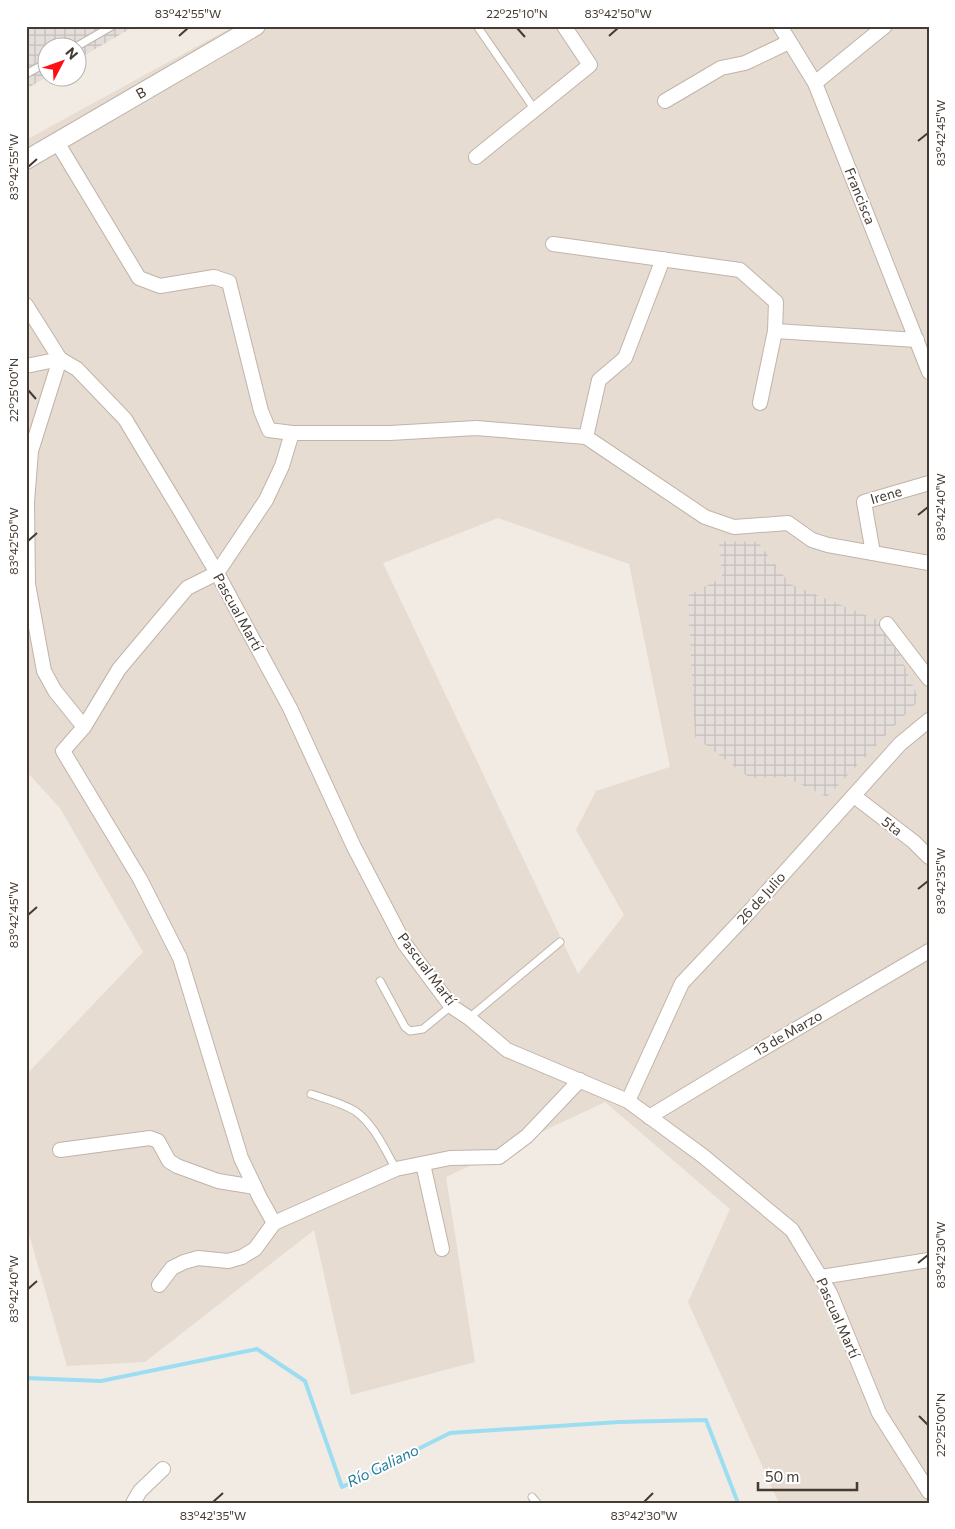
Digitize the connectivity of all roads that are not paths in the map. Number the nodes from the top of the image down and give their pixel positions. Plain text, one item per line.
1 (112, 26) edge
2 (256, 26) edge
3 (476, 26) edge
4 (564, 26) edge
5 (780, 26) edge
6 (885, 26) edge
7 (88, 40) edge
8 (789, 42) junction
9 (38, 67) edge
10 (26, 74) edge
11 (815, 82) junction
12 (665, 102) dead end
13 (536, 110) junction
14 (57, 142) junction
15 (476, 157) dead end
16 (26, 160) edge
17 (552, 244) dead end
18 (663, 259) junction
19 (26, 305) edge
20 (776, 331) junction
21 (917, 340) junction
22 (60, 359) junction
23 (26, 366) edge
24 (929, 372) edge
25 (760, 403) dead end
26 (292, 433) junction
27 (586, 438) junction
28 (929, 483) edge
29 (873, 553) junction
30 (929, 562) edge
31 (217, 573) junction
32 (887, 624) dead end
33 (929, 680) edge
34 (929, 720) edge
35 (84, 727) junction
36 (854, 796) junction
37 (929, 857) edge
38 (560, 942) dead end
39 (929, 951) edge
40 (380, 981) dead end
41 (451, 1006) junction
42 (469, 1018) junction
43 (580, 1080) junction
44 (311, 1094) dead end
45 (628, 1100) junction
46 (649, 1118) junction
47 (60, 1150) dead end
48 (423, 1164) junction
49 (396, 1169) junction
50 (255, 1187) junction
51 (274, 1223) junction
52 (442, 1249) dead end
53 (929, 1260) edge
54 (821, 1278) junction
55 (158, 1284) dead end
56 (163, 1469) dead end
57 (929, 1492) edge
58 (133, 1503) edge

1 - 7 lane
2 - 14 street, B
3 - 13 lane
4 - 13 street
5 - 8 street, Francisca
6 - 11 street
8 - 11 street, Francisca
8 - 12 street
9 - 10 lane
11 - 21 street, Francisca
13 - 15 street
14 - 16 street, B
14 - 26 street
17 - 18 street
18 - 20 street
18 - 27 street
19 - 22 street, Pascual Martí
20 - 21 street
20 - 25 street
21 - 24 street, Francisca
22 - 23 street
22 - 31 street, Pascual Martí
22 - 35 street
26 - 27 street
26 - 31 street
27 - 29 street
28 - 29 street, Irene
29 - 30 street
31 - 35 street
31 - 41 street, Pascual Martí
32 - 33 street
34 - 36 street, 26 de Julio
35 - 50 street
36 - 37 street, 5ta
36 - 45 street, 26 de Julio
38 - 42 lane
39 - 46 street, 13 de Marzo
40 - 41 lane
41 - 42 street, Pascual Martí
42 - 43 street, Pascual Martí
43 - 45 street, Pascual Martí
43 - 48 street
44 - 49 lane
45 - 46 street, Pascual Martí
46 - 54 street, Pascual Martí
47 - 50 street
48 - 49 street
48 - 52 street
49 - 51 street
50 - 51 street
51 - 55 street
53 - 54 street
54 - 57 street, Pascual Martí
56 - 58 street

